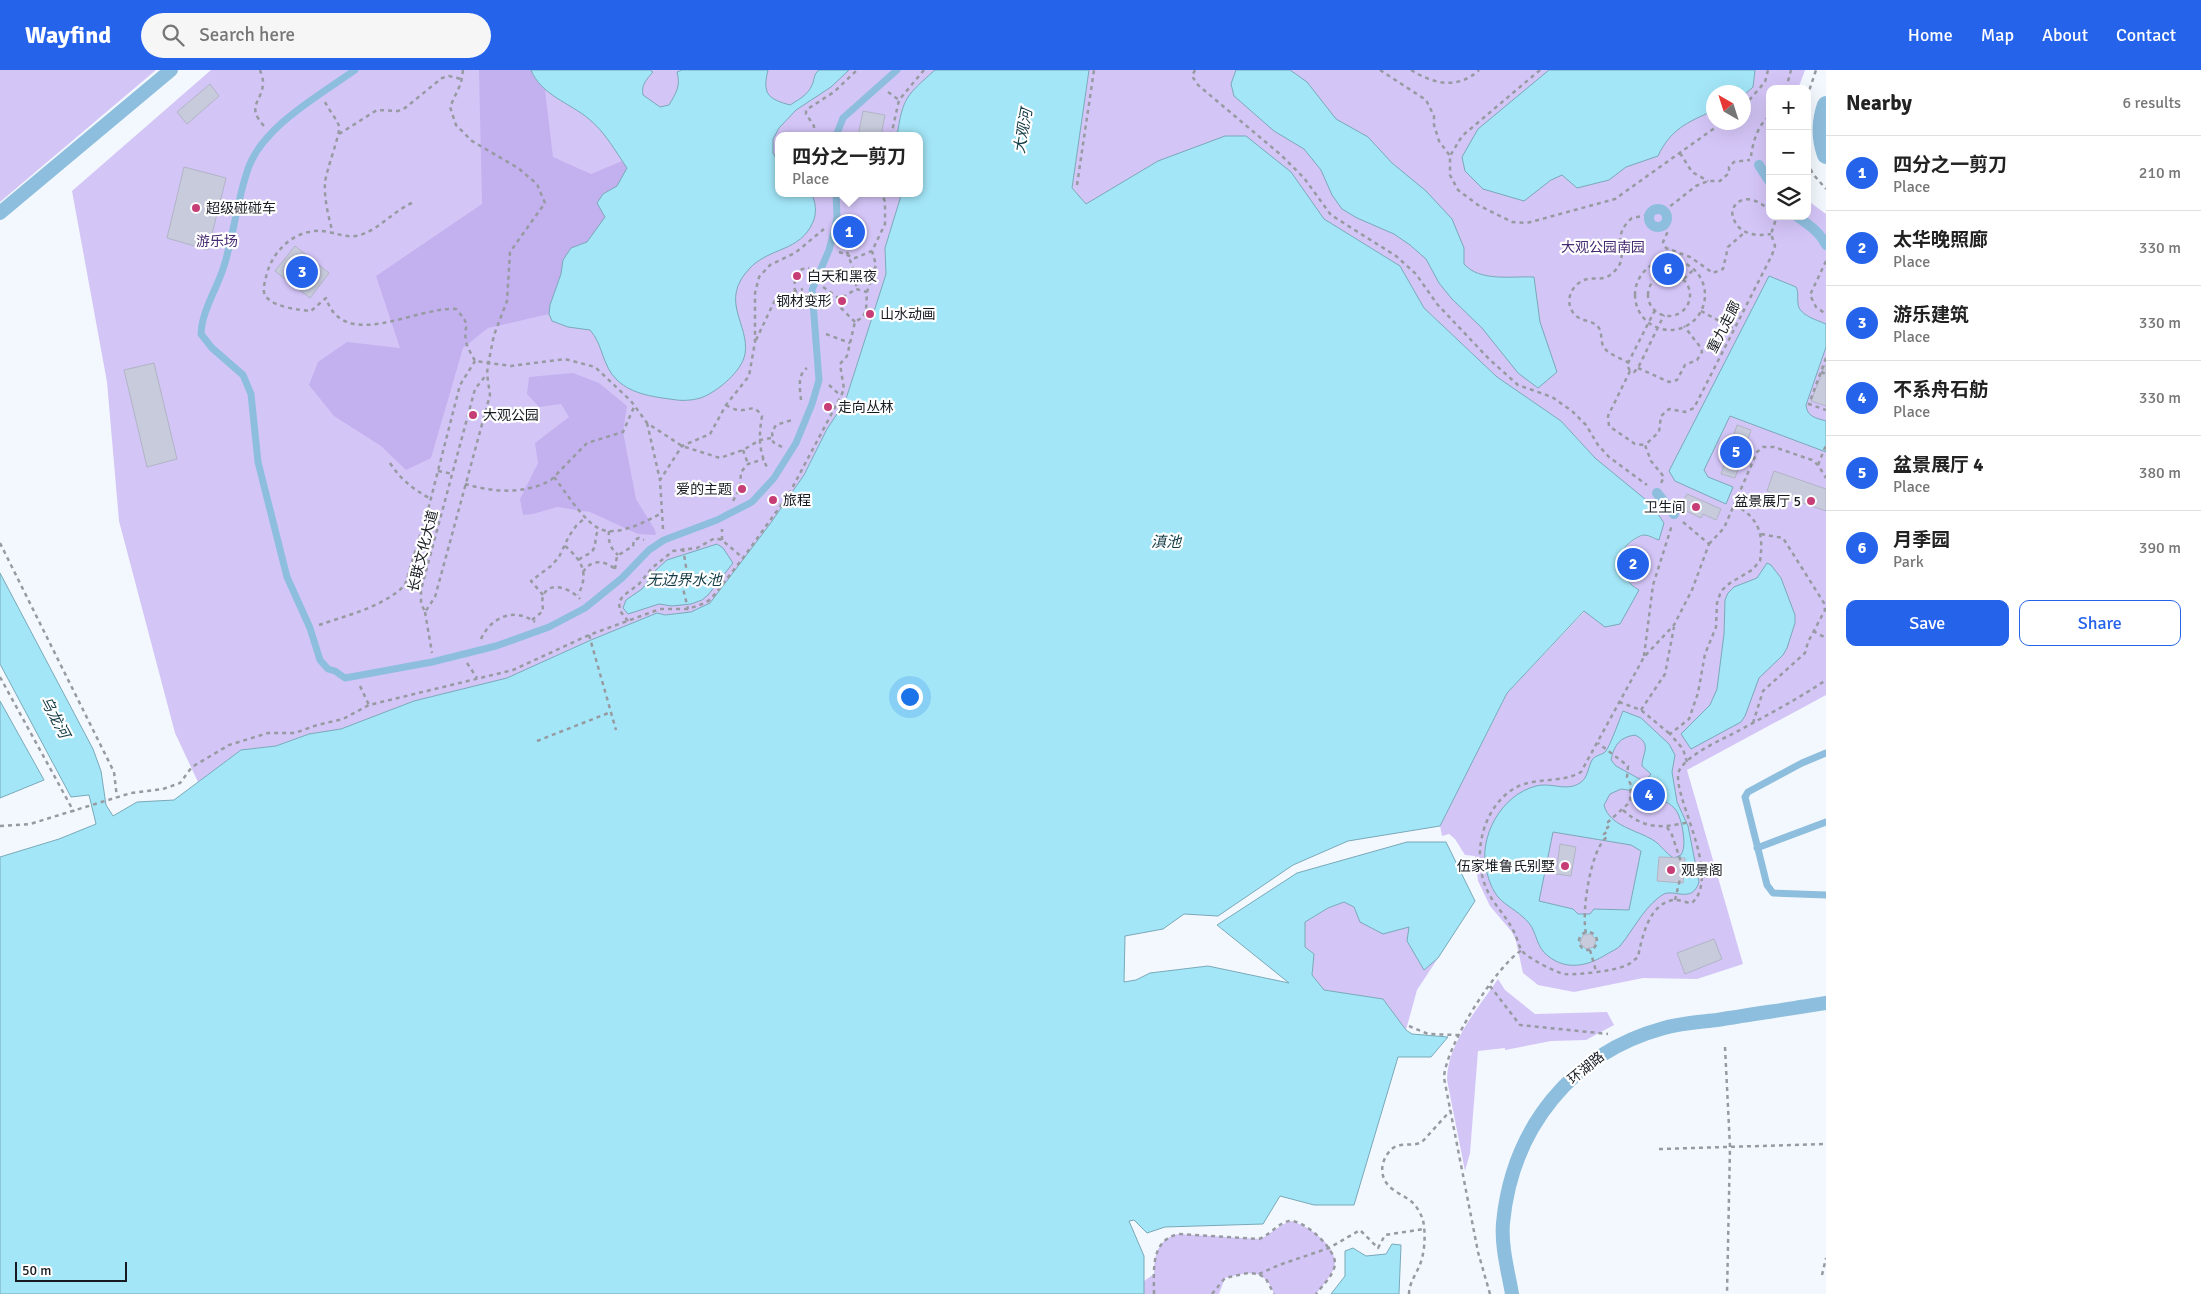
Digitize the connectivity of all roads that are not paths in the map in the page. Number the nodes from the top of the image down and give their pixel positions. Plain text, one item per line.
1 (171, 70) edge
2 (355, 70) edge
3 (897, 70) edge
4 (1826, 105) edge
5 (838, 132) edge
6 (1826, 155) edge
7 (1760, 165) road end
8 (1766, 175) edge
9 (836, 197) edge
10 (0, 213) edge
11 (1802, 220) edge
12 (1665, 225) joint
13 (1826, 245) edge
14 (1657, 493) road end
15 (1675, 514) road end
16 (1826, 754) edge
17 (1826, 822) edge
18 (1757, 848) junction
19 (1826, 895) edge
20 (1826, 1003) edge
21 (1512, 1294) edge

1 - 10 street
2 - 9 lane
3 - 5 lane
4 - 6 street
7 - 8 street
11 - 13 street
12 - 12 street
14 - 15 street
16 - 18 lane
17 - 18 lane
18 - 19 lane
20 - 21 street, 环湖路

